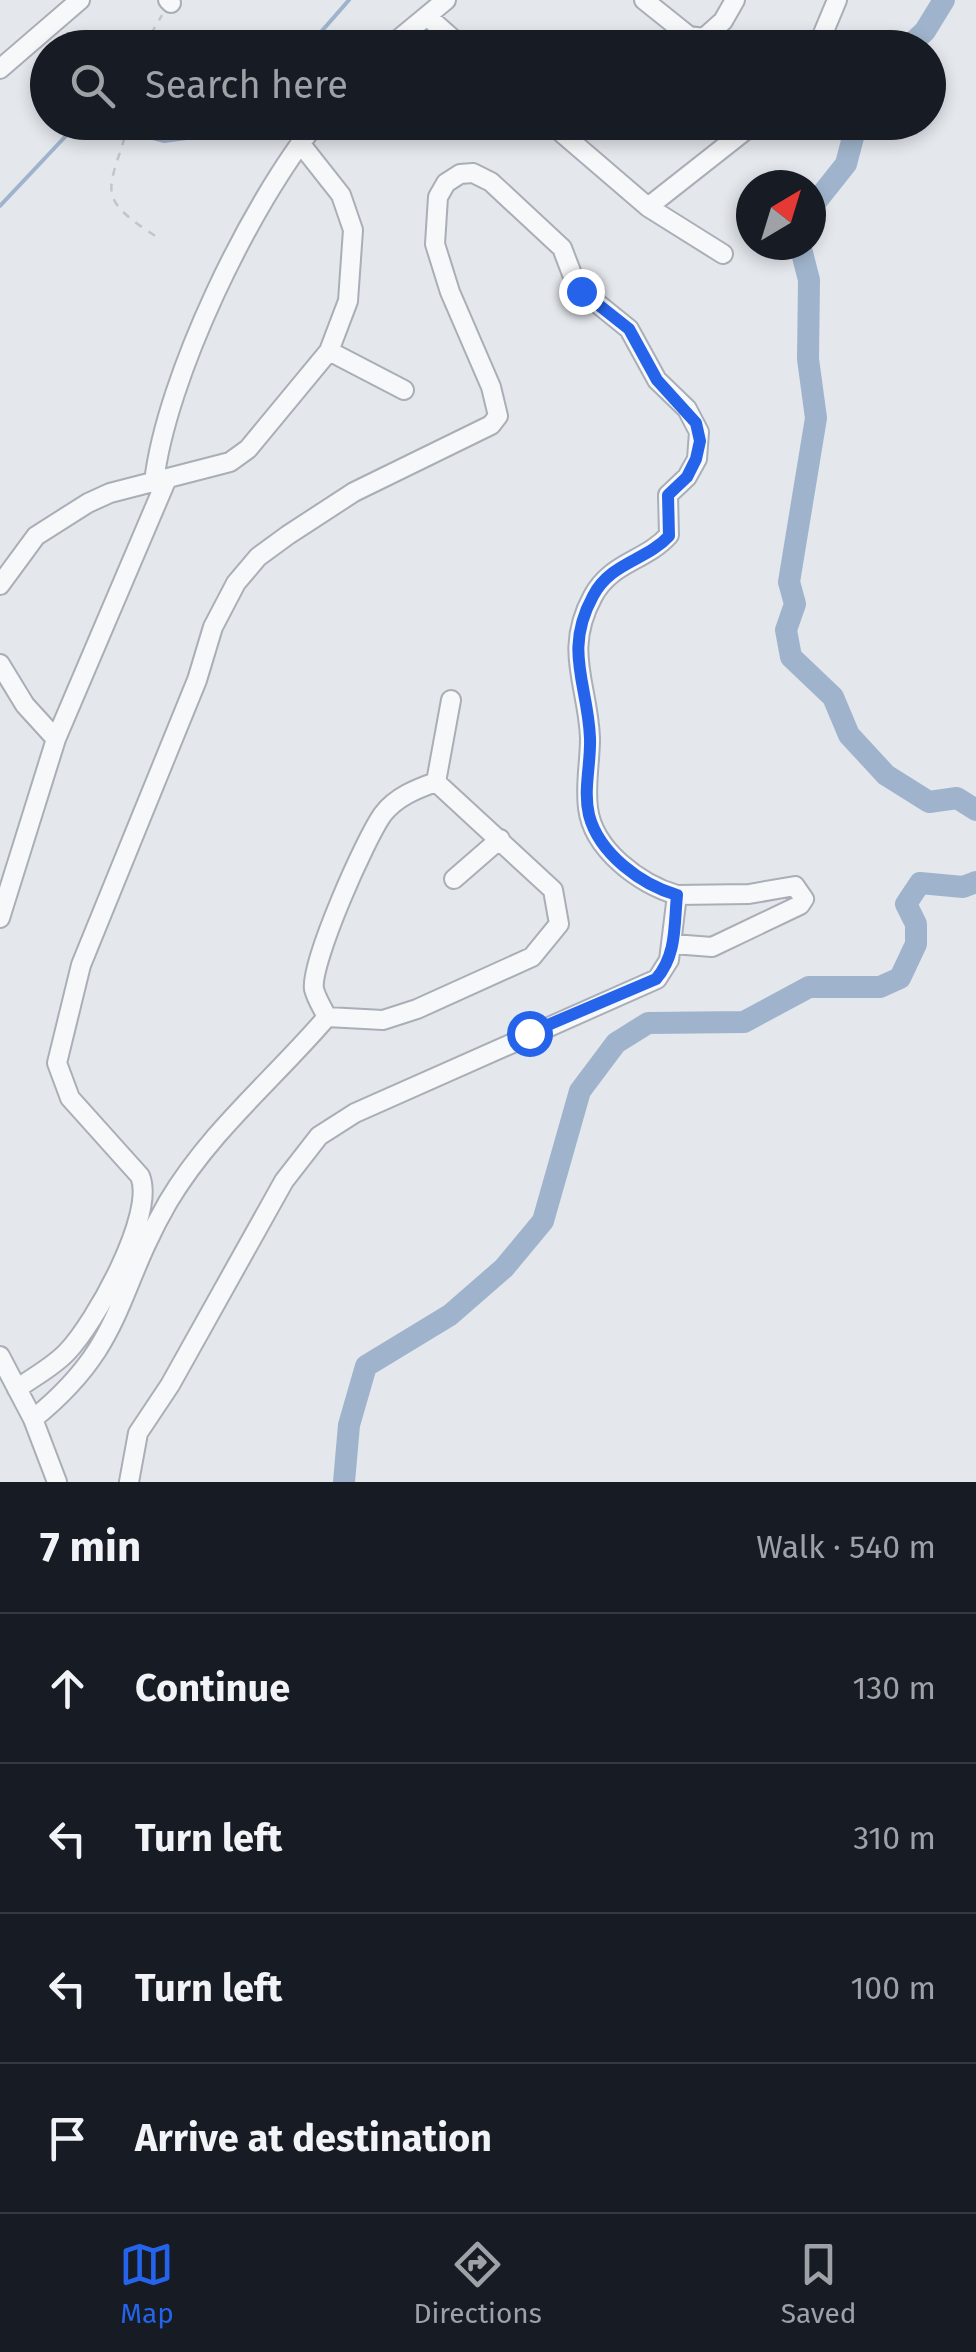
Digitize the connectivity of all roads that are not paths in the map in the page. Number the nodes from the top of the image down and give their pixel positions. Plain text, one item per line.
1 (80, 0) edge
2 (446, 0) edge
3 (644, 0) edge
4 (735, 0) edge
5 (836, 0) edge
6 (428, 17) junction
7 (45, 30) edge
8 (411, 30) edge
9 (443, 30) edge
10 (682, 30) edge
11 (713, 30) edge
12 (825, 30) edge
13 (30, 43) edge
14 (0, 69) edge
15 (302, 140) edge
16 (570, 140) edge
17 (733, 140) edge
18 (300, 143) junction
19 (648, 208) junction
20 (723, 254) dead end
21 (328, 351) junction
22 (404, 390) dead end
23 (160, 482) junction
24 (0, 585) edge
25 (0, 664) edge
26 (451, 700) dead end
27 (56, 740) junction
28 (436, 782) junction
29 (500, 838) junction
30 (454, 879) dead end
31 (677, 895) junction
32 (0, 918) edge
33 (673, 944) junction
34 (327, 1018) junction
35 (0, 1356) edge
36 (16, 1389) junction
37 (34, 1419) junction
38 (57, 1482) edge
39 (128, 1482) edge

1 - 7 street
2 - 6 street
3 - 10 street
4 - 11 street
5 - 12 street
6 - 8 street
6 - 9 street
13 - 14 street
15 - 18 street
16 - 19 street
17 - 19 street
18 - 21 street
18 - 23 street
19 - 20 street
21 - 22 street
21 - 23 street
23 - 24 street
23 - 27 street
25 - 27 street
26 - 28 street
27 - 32 street
28 - 29 street
28 - 34 street
29 - 30 street
29 - 34 street
31 - 33 street
31 - 33 street
31 - 36 street
33 - 39 street
34 - 37 street
35 - 36 street
36 - 37 street
37 - 38 street

